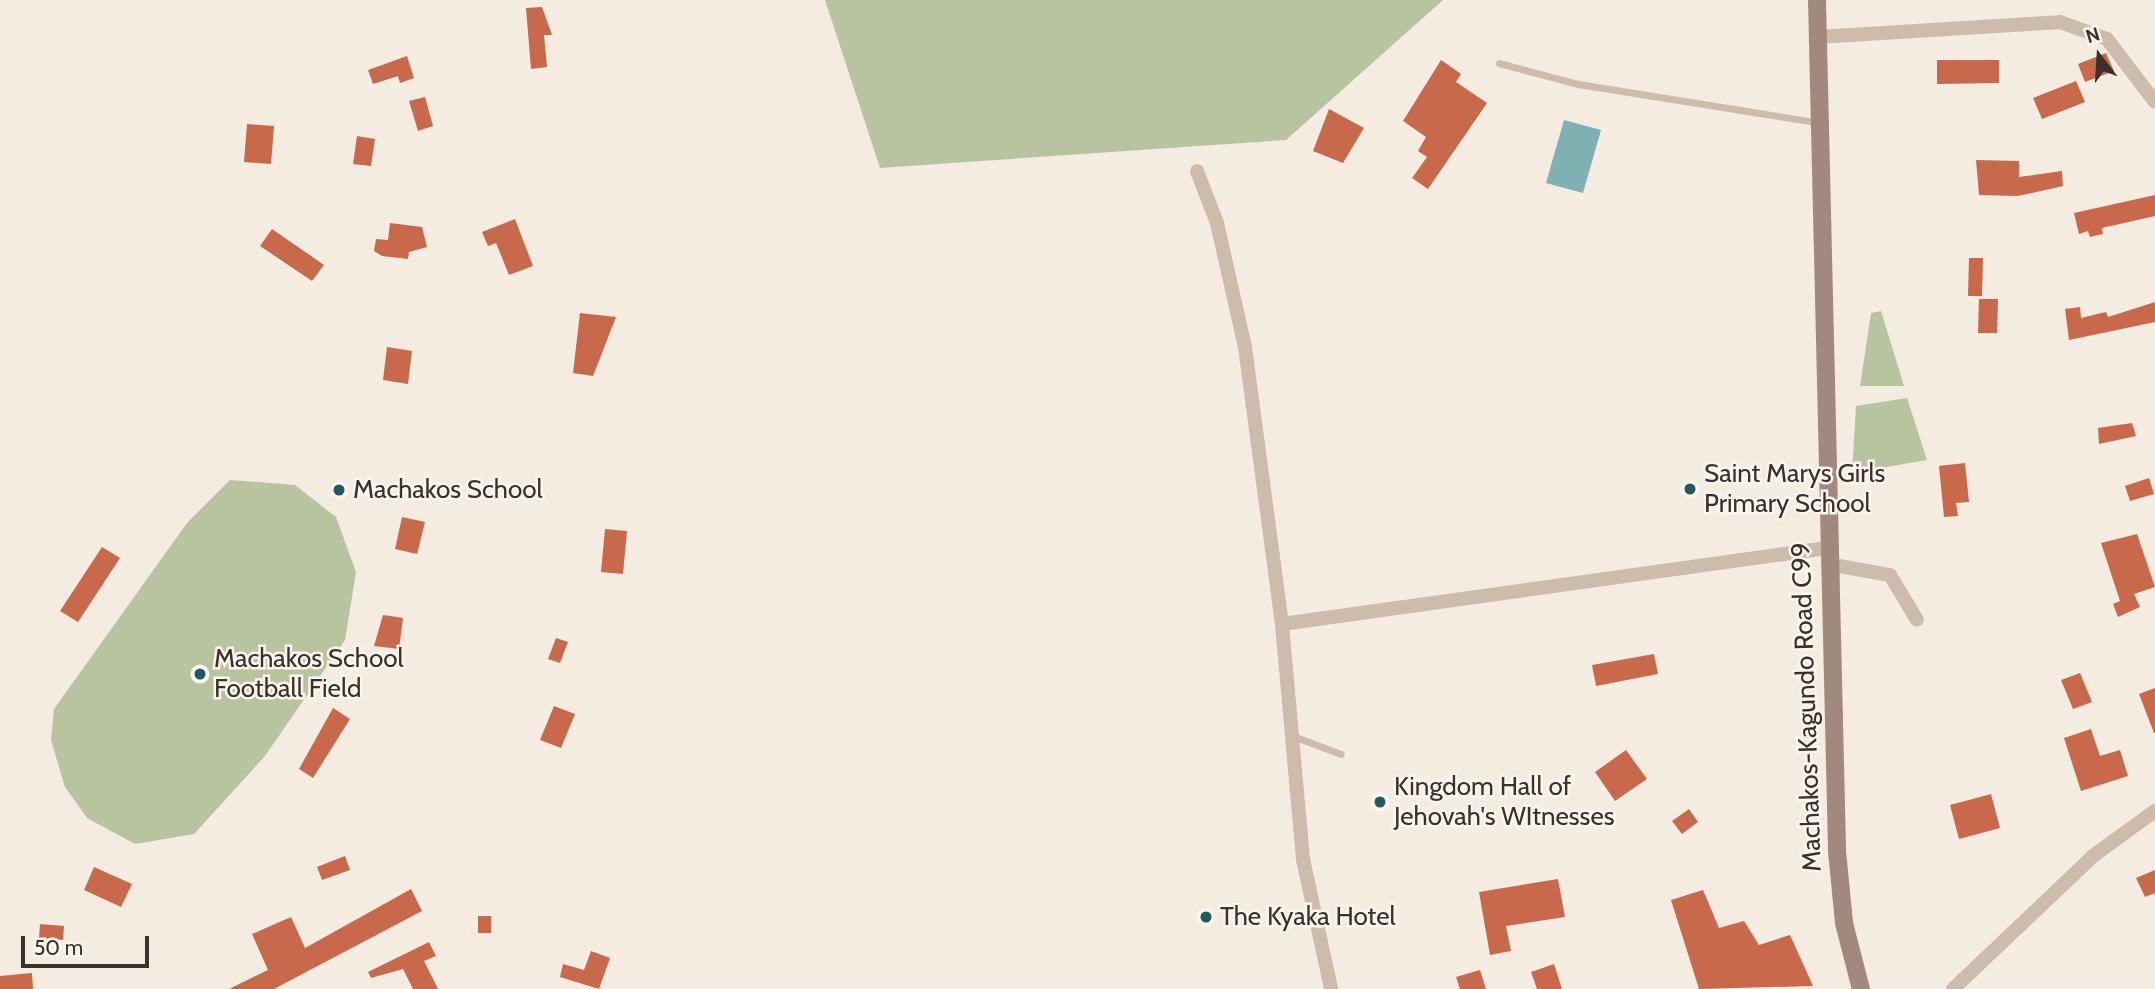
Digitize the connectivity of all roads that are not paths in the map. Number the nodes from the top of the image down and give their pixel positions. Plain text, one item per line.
1 (1817, 0) edge
2 (1817, 37) junction
3 (1499, 63) dead end
4 (2155, 102) edge
5 (1816, 122) junction
6 (1197, 171) dead end
7 (1828, 556) junction
8 (1917, 620) dead end
9 (1282, 624) junction
10 (1292, 736) junction
11 (1341, 754) dead end
12 (2155, 811) edge
13 (1331, 989) edge
14 (1861, 989) edge
15 (1953, 989) edge

1 - 2 main road, Machakos-Kagundo Road C99
2 - 4 street
2 - 5 main road, Machakos-Kagundo Road C99
3 - 5 lane
5 - 7 main road, Machakos-Kagundo Road C99
6 - 9 street
7 - 8 street
7 - 9 street
7 - 14 main road, Machakos-Kagundo Road C99
9 - 10 street
10 - 11 lane
10 - 13 street
12 - 15 street

